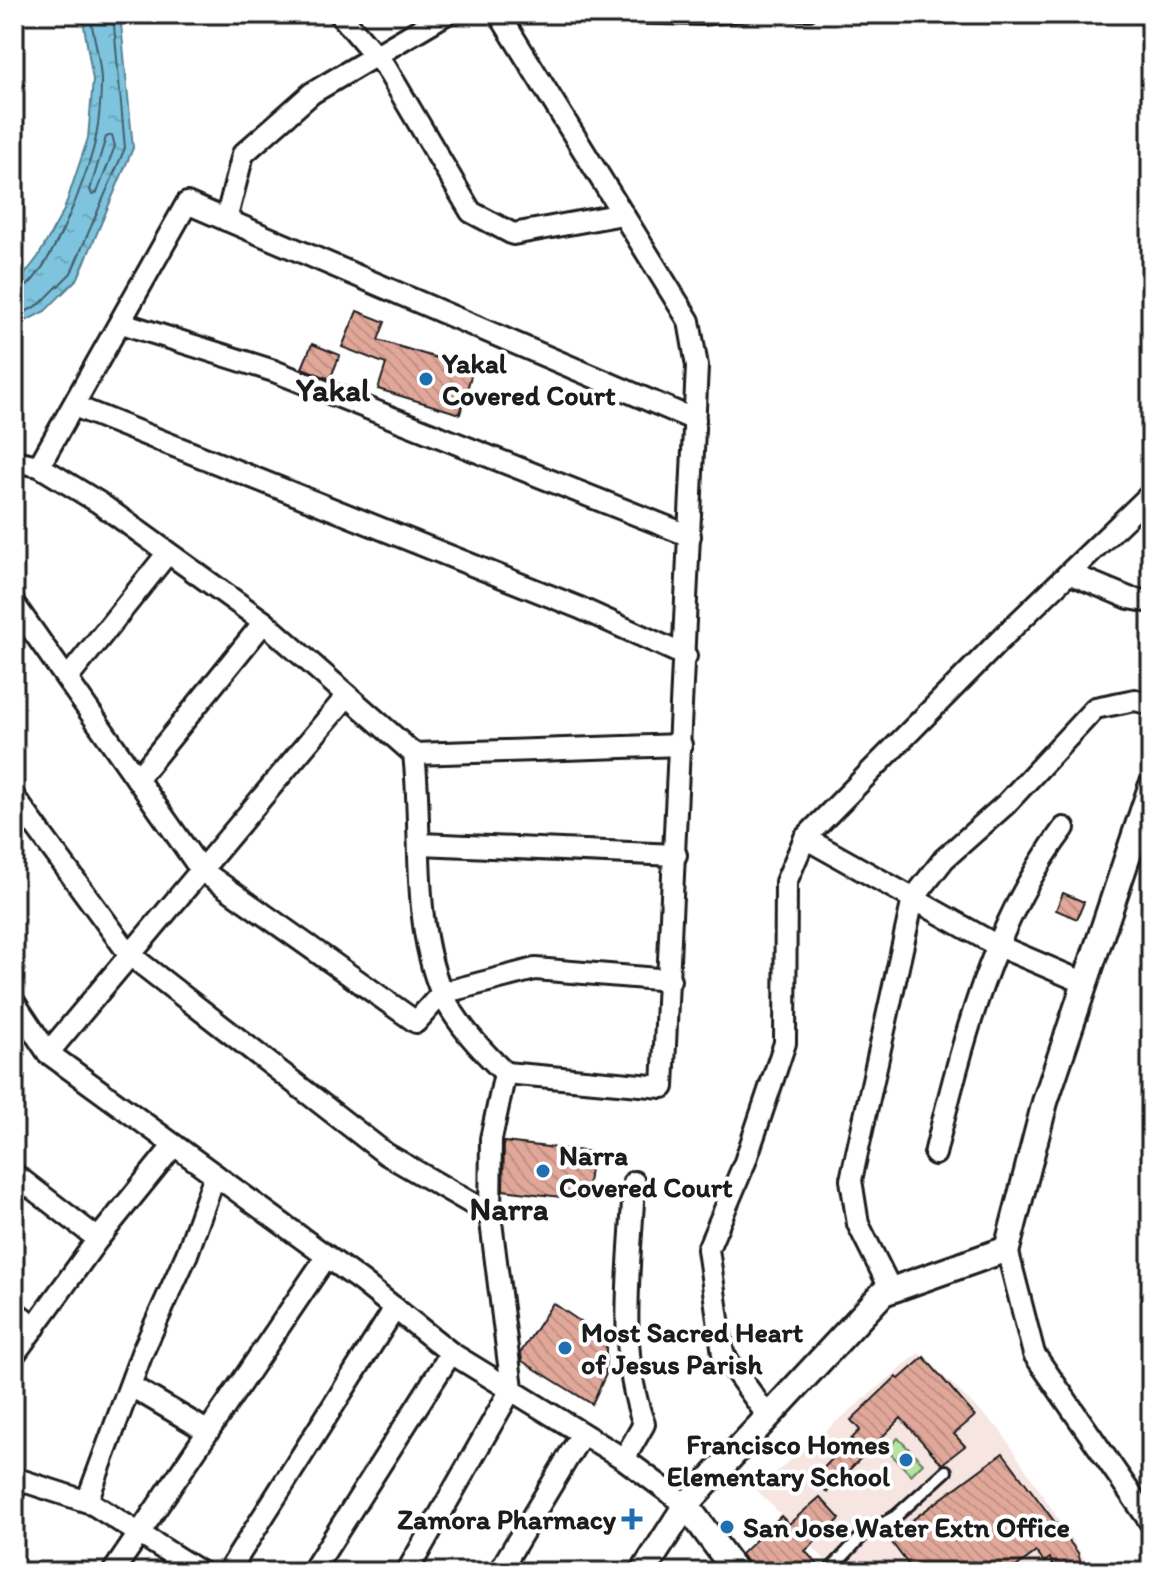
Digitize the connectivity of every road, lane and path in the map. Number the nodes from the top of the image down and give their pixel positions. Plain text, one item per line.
1 (340, 14) edge
2 (446, 14) edge
3 (499, 14) edge
4 (750, 14) edge
5 (791, 14) edge
6 (810, 14) edge
7 (617, 17) dead end
8 (374, 54) junction
9 (623, 214) junction
10 (226, 220) junction
11 (122, 323) junction
12 (74, 406) junction
13 (695, 420) junction
14 (14, 461) edge
15 (39, 466) junction
16 (1151, 494) edge
17 (690, 536) junction
18 (167, 554) junction
19 (1071, 574) junction
20 (1151, 602) edge
21 (14, 604) edge
22 (264, 622) junction
23 (686, 656) junction
24 (67, 679) junction
25 (347, 696) junction
26 (1151, 704) edge
27 (681, 745) junction
28 (414, 754) junction
29 (137, 779) junction
30 (1151, 787) edge
31 (14, 797) edge
32 (1064, 828) dead end
33 (805, 838) junction
34 (421, 844) junction
35 (676, 855) junction
36 (201, 870) junction
37 (913, 899) junction
38 (996, 945) junction
39 (130, 955) junction
40 (670, 980) junction
41 (1085, 983) junction
42 (442, 993) junction
43 (14, 1002) edge
44 (48, 1053) junction
45 (505, 1073) junction
46 (174, 1145) junction
47 (935, 1154) dead end
48 (14, 1174) edge
49 (215, 1175) junction
50 (634, 1182) dead end
51 (490, 1214) junction
52 (98, 1239) junction
53 (1007, 1249) junction
54 (327, 1256) junction
55 (891, 1290) junction
56 (395, 1308) junction
57 (14, 1311) edge
58 (35, 1327) junction
59 (451, 1353) junction
60 (14, 1355) edge
61 (131, 1386) junction
62 (512, 1388) junction
63 (769, 1418) junction
64 (207, 1431) junction
65 (582, 1434) junction
66 (624, 1459) junction
67 (946, 1471) dead end
68 (14, 1478) edge
69 (87, 1501) junction
70 (686, 1505) junction
71 (1151, 1523) edge
72 (138, 1532) junction
73 (113, 1572) edge
74 (200, 1572) edge
75 (228, 1572) edge
76 (312, 1572) edge
77 (407, 1572) edge
78 (499, 1572) edge
79 (643, 1572) edge
80 (736, 1572) edge
81 (828, 1572) edge

1 - 8 street
2 - 8 street
3 - 9 street
4 - 7 lane
5 - 6 lane
8 - 9 street
8 - 10 street
9 - 13 street
10 - 11 street
10 - 13 street
11 - 12 street
11 - 17 street
12 - 15 street
12 - 23 street
13 - 17 street
14 - 15 street
15 - 18 street
16 - 19 street
17 - 23 street
18 - 22 street
18 - 24 street
19 - 20 street
19 - 33 street
21 - 24 street
22 - 25 street
22 - 29 street
23 - 27 street
24 - 29 street
25 - 28 street
25 - 36 street
26 - 37 street
27 - 28 street
27 - 35 street
28 - 34 street
29 - 36 street
30 - 41 street
31 - 39 street
32 - 38 street
33 - 37 street
33 - 63 street
34 - 35 street
34 - 42 street
35 - 40 street
36 - 39 street
36 - 42 street
37 - 38 street
37 - 55 street
38 - 41 street
38 - 47 street
39 - 44 street
39 - 51 street
40 - 42 street
40 - 45 street
41 - 53 street
42 - 45 street
43 - 44 street
44 - 46 street
45 - 51 street
46 - 49 street
46 - 52 street
48 - 52 street
49 - 54 street
49 - 61 street
50 - 66 street
51 - 62 street
52 - 58 street
53 - 55 street
53 - 71 street
54 - 56 street
54 - 64 street
55 - 63 street
56 - 59 street
56 - 75 street
57 - 58 street
58 - 60 street
59 - 62 street
59 - 76 street
61 - 64 street
61 - 69 street
62 - 65 street
62 - 77 street
63 - 70 street
64 - 72 street
65 - 66 street
65 - 78 street
66 - 70 street
67 - 81 lane
68 - 69 street
69 - 72 street
70 - 79 street
70 - 80 street
72 - 73 street
72 - 74 street

